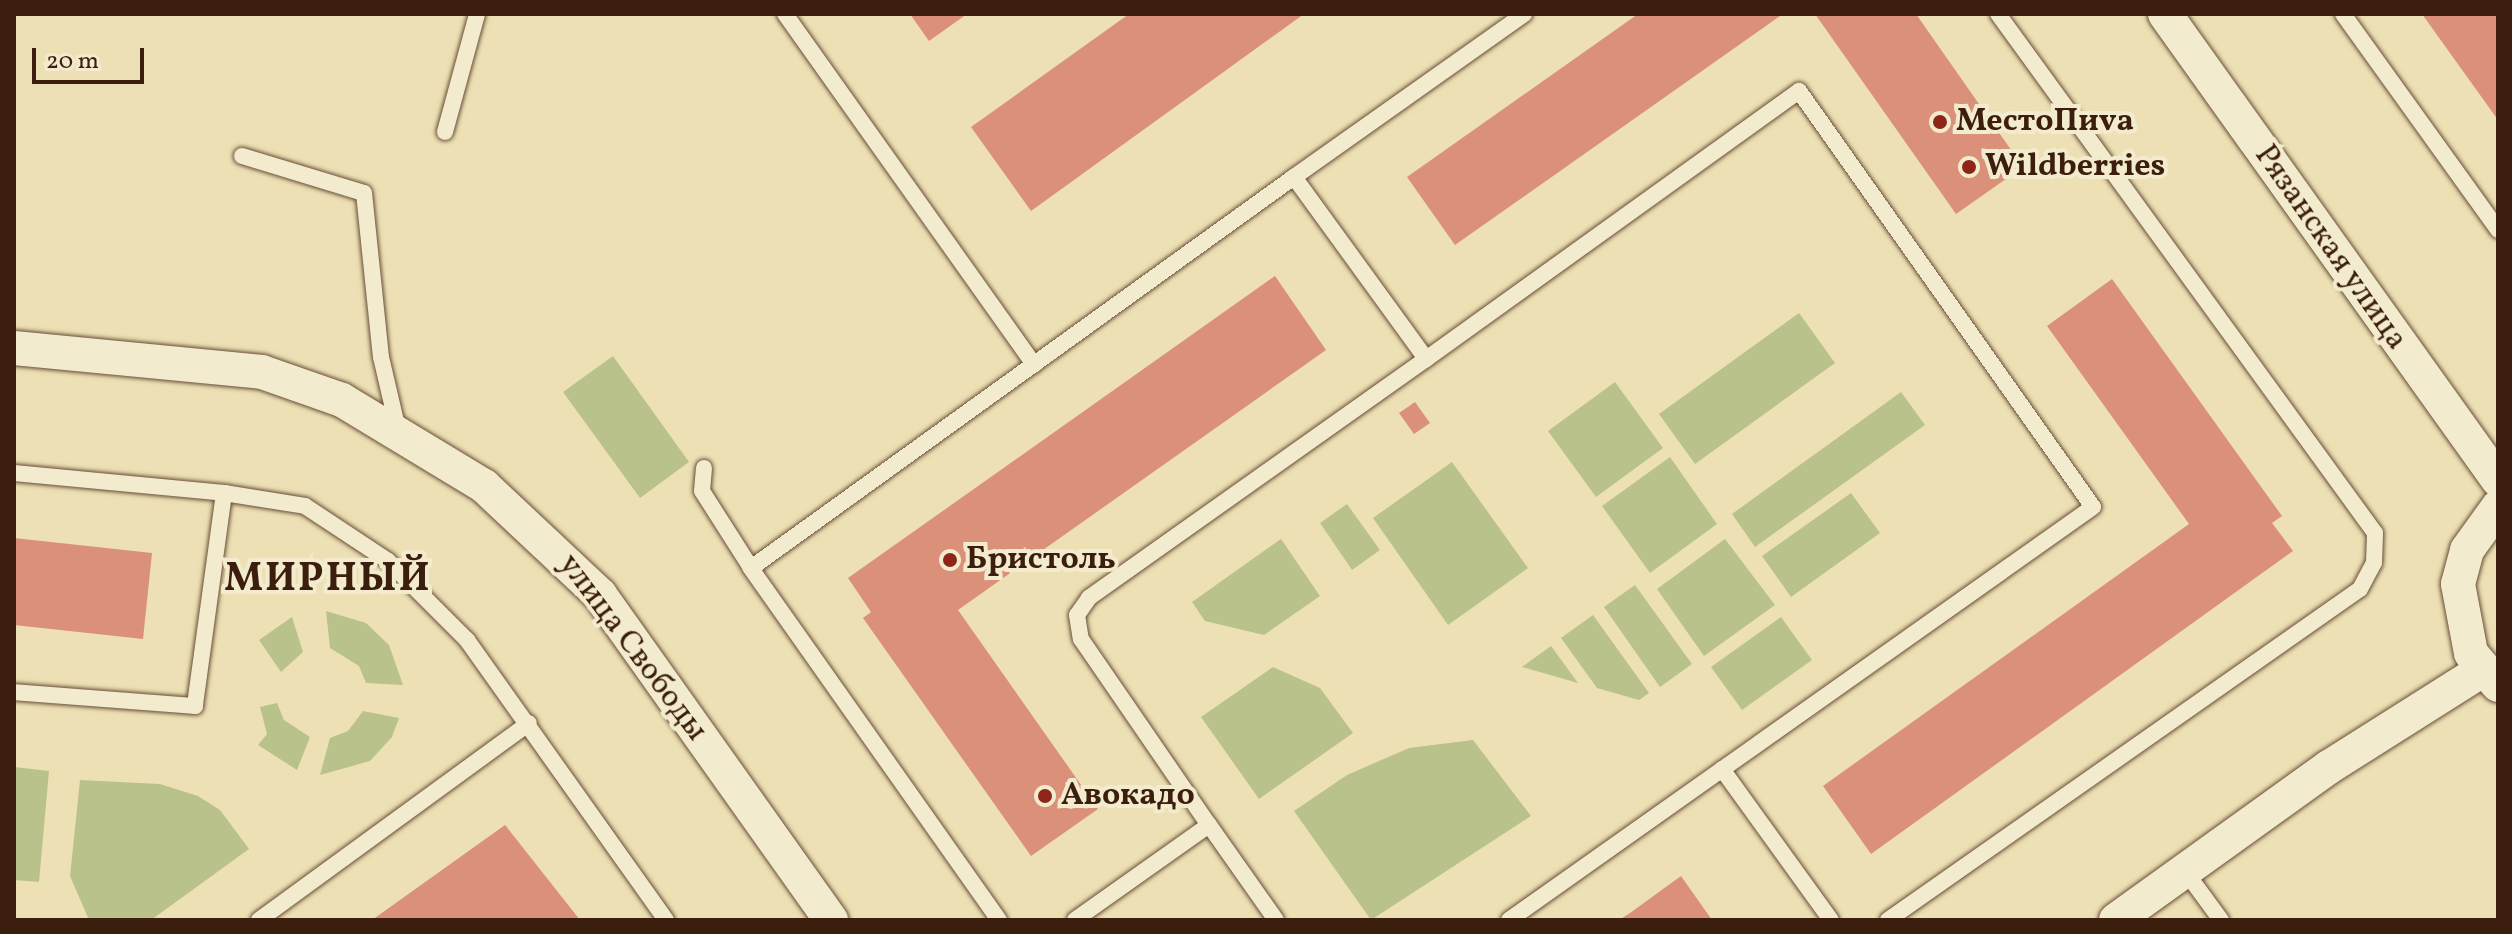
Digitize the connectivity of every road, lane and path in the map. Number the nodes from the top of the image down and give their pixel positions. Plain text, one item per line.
1 (477, 14) edge
2 (785, 14) edge
3 (1524, 14) edge
4 (1998, 14) edge
5 (2165, 14) edge
6 (2343, 14) edge
7 (445, 132) dead end
8 (242, 156) dead end
9 (1294, 177) junction
10 (2498, 230) edge
11 (14, 348) edge
12 (1426, 359) junction
13 (1034, 364) junction
14 (399, 431) junction
15 (704, 468) dead end
16 (14, 473) edge
17 (2498, 480) edge
18 (224, 493) junction
19 (2498, 507) edge
20 (751, 568) junction
21 (2491, 677) edge
22 (14, 692) edge
23 (529, 723) junction
24 (1722, 769) junction
25 (1209, 825) junction
26 (2185, 871) junction
27 (259, 920) edge
28 (666, 920) edge
29 (831, 920) edge
30 (999, 920) edge
31 (1075, 920) edge
32 (1276, 920) edge
33 (1509, 920) edge
34 (1831, 920) edge
35 (1888, 920) edge
36 (2116, 920) edge
37 (2221, 920) edge

1 - 7 lane
2 - 13 lane
3 - 9 lane
4 - 35 lane
5 - 17 street, Рязанская улица
6 - 10 lane
8 - 14 lane
9 - 12 lane
9 - 13 lane
11 - 14 street, улица Свободы
12 - 24 lane
12 - 25 lane
13 - 20 lane
14 - 29 street, улица Свободы
15 - 20 lane
16 - 18 lane
18 - 22 lane
18 - 23 lane
19 - 21 street
20 - 30 lane
21 - 26 street
23 - 27 lane
23 - 28 lane
24 - 33 lane
24 - 34 lane
25 - 31 lane
25 - 32 lane
26 - 36 street
26 - 37 lane

